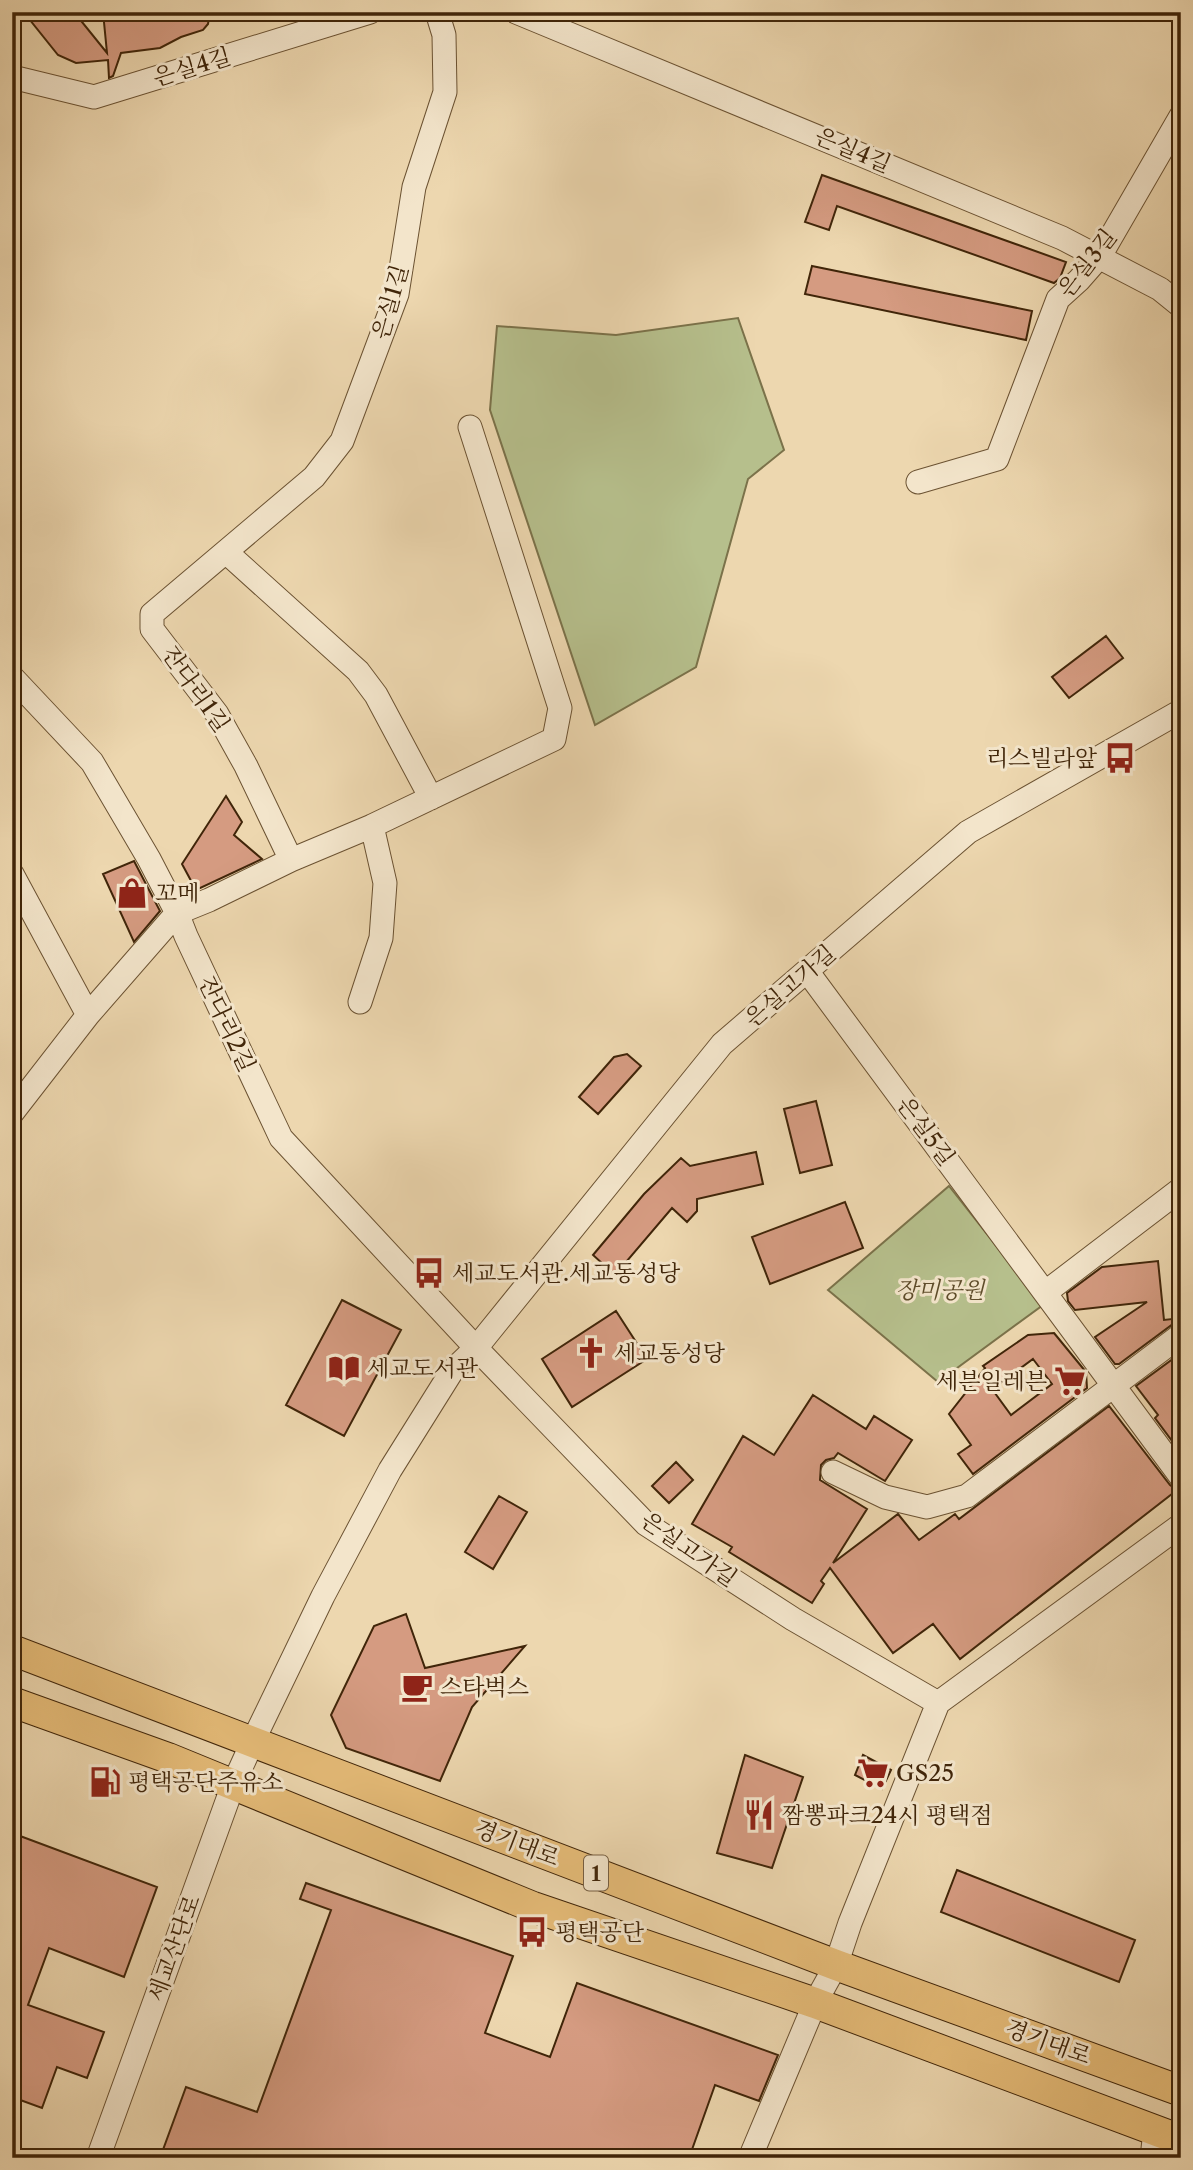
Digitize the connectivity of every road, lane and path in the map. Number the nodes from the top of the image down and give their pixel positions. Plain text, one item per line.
1 (370, 12) edge
2 (437, 12) edge
3 (516, 12) edge
4 (12, 77) edge
5 (1181, 116) edge
6 (1100, 256) junction
7 (1181, 306) edge
8 (470, 427) dead end
9 (918, 482) dead end
10 (230, 549) junction
11 (12, 677) edge
12 (1181, 711) edge
13 (431, 798) junction
14 (372, 826) junction
15 (291, 860) junction
16 (12, 874) edge
17 (177, 913) junction
18 (807, 971) junction
19 (360, 1002) dead end
20 (88, 1014) junction
21 (12, 1113) edge
22 (1181, 1189) edge
23 (1046, 1292) junction
24 (1181, 1335) edge
25 (476, 1348) junction
26 (1114, 1385) junction
27 (833, 1472) dead end
28 (1181, 1477) edge
29 (1181, 1525) edge
30 (12, 1650) edge
31 (12, 1702) edge
32 (938, 1703) junction
33 (253, 1741) junction
34 (233, 1785) junction
35 (836, 1965) junction
36 (815, 2003) junction
37 (1181, 2091) edge
38 (1163, 2143) edge
39 (98, 2158) edge
40 (750, 2158) edge

1 - 4 street, 은실4길
2 - 10 street, 은실1길
3 - 6 street, 은실4길
5 - 6 street, 은실3길
6 - 7 street, 은실4길
6 - 9 street, 은실3길
8 - 13 street
10 - 13 street
10 - 15 street, 잔다리1길
11 - 17 street, 잔다리2길
12 - 18 street, 은실고가길
13 - 14 street
14 - 15 street
14 - 19 street
15 - 17 street
16 - 20 street
17 - 20 street
17 - 25 street, 잔다리2길
18 - 23 street, 은실5길
18 - 25 street, 은실고가길
20 - 21 street
22 - 23 street
23 - 26 street, 은실5길
24 - 26 street
25 - 32 street, 은실고가길
25 - 33 street, 은실고가길
26 - 27 street
26 - 28 street, 은실5길
29 - 32 street
30 - 33 main road, 경기대로 / 1
31 - 34 main road, 경기대로 / 1
32 - 35 street
33 - 34 street, 세교산단로
33 - 35 main road, 경기대로 / 1
34 - 36 main road, 경기대로 / 1
34 - 39 street, 세교산단로
35 - 36 street
35 - 37 main road, 경기대로 / 1
36 - 38 main road, 경기대로 / 1
36 - 40 street

